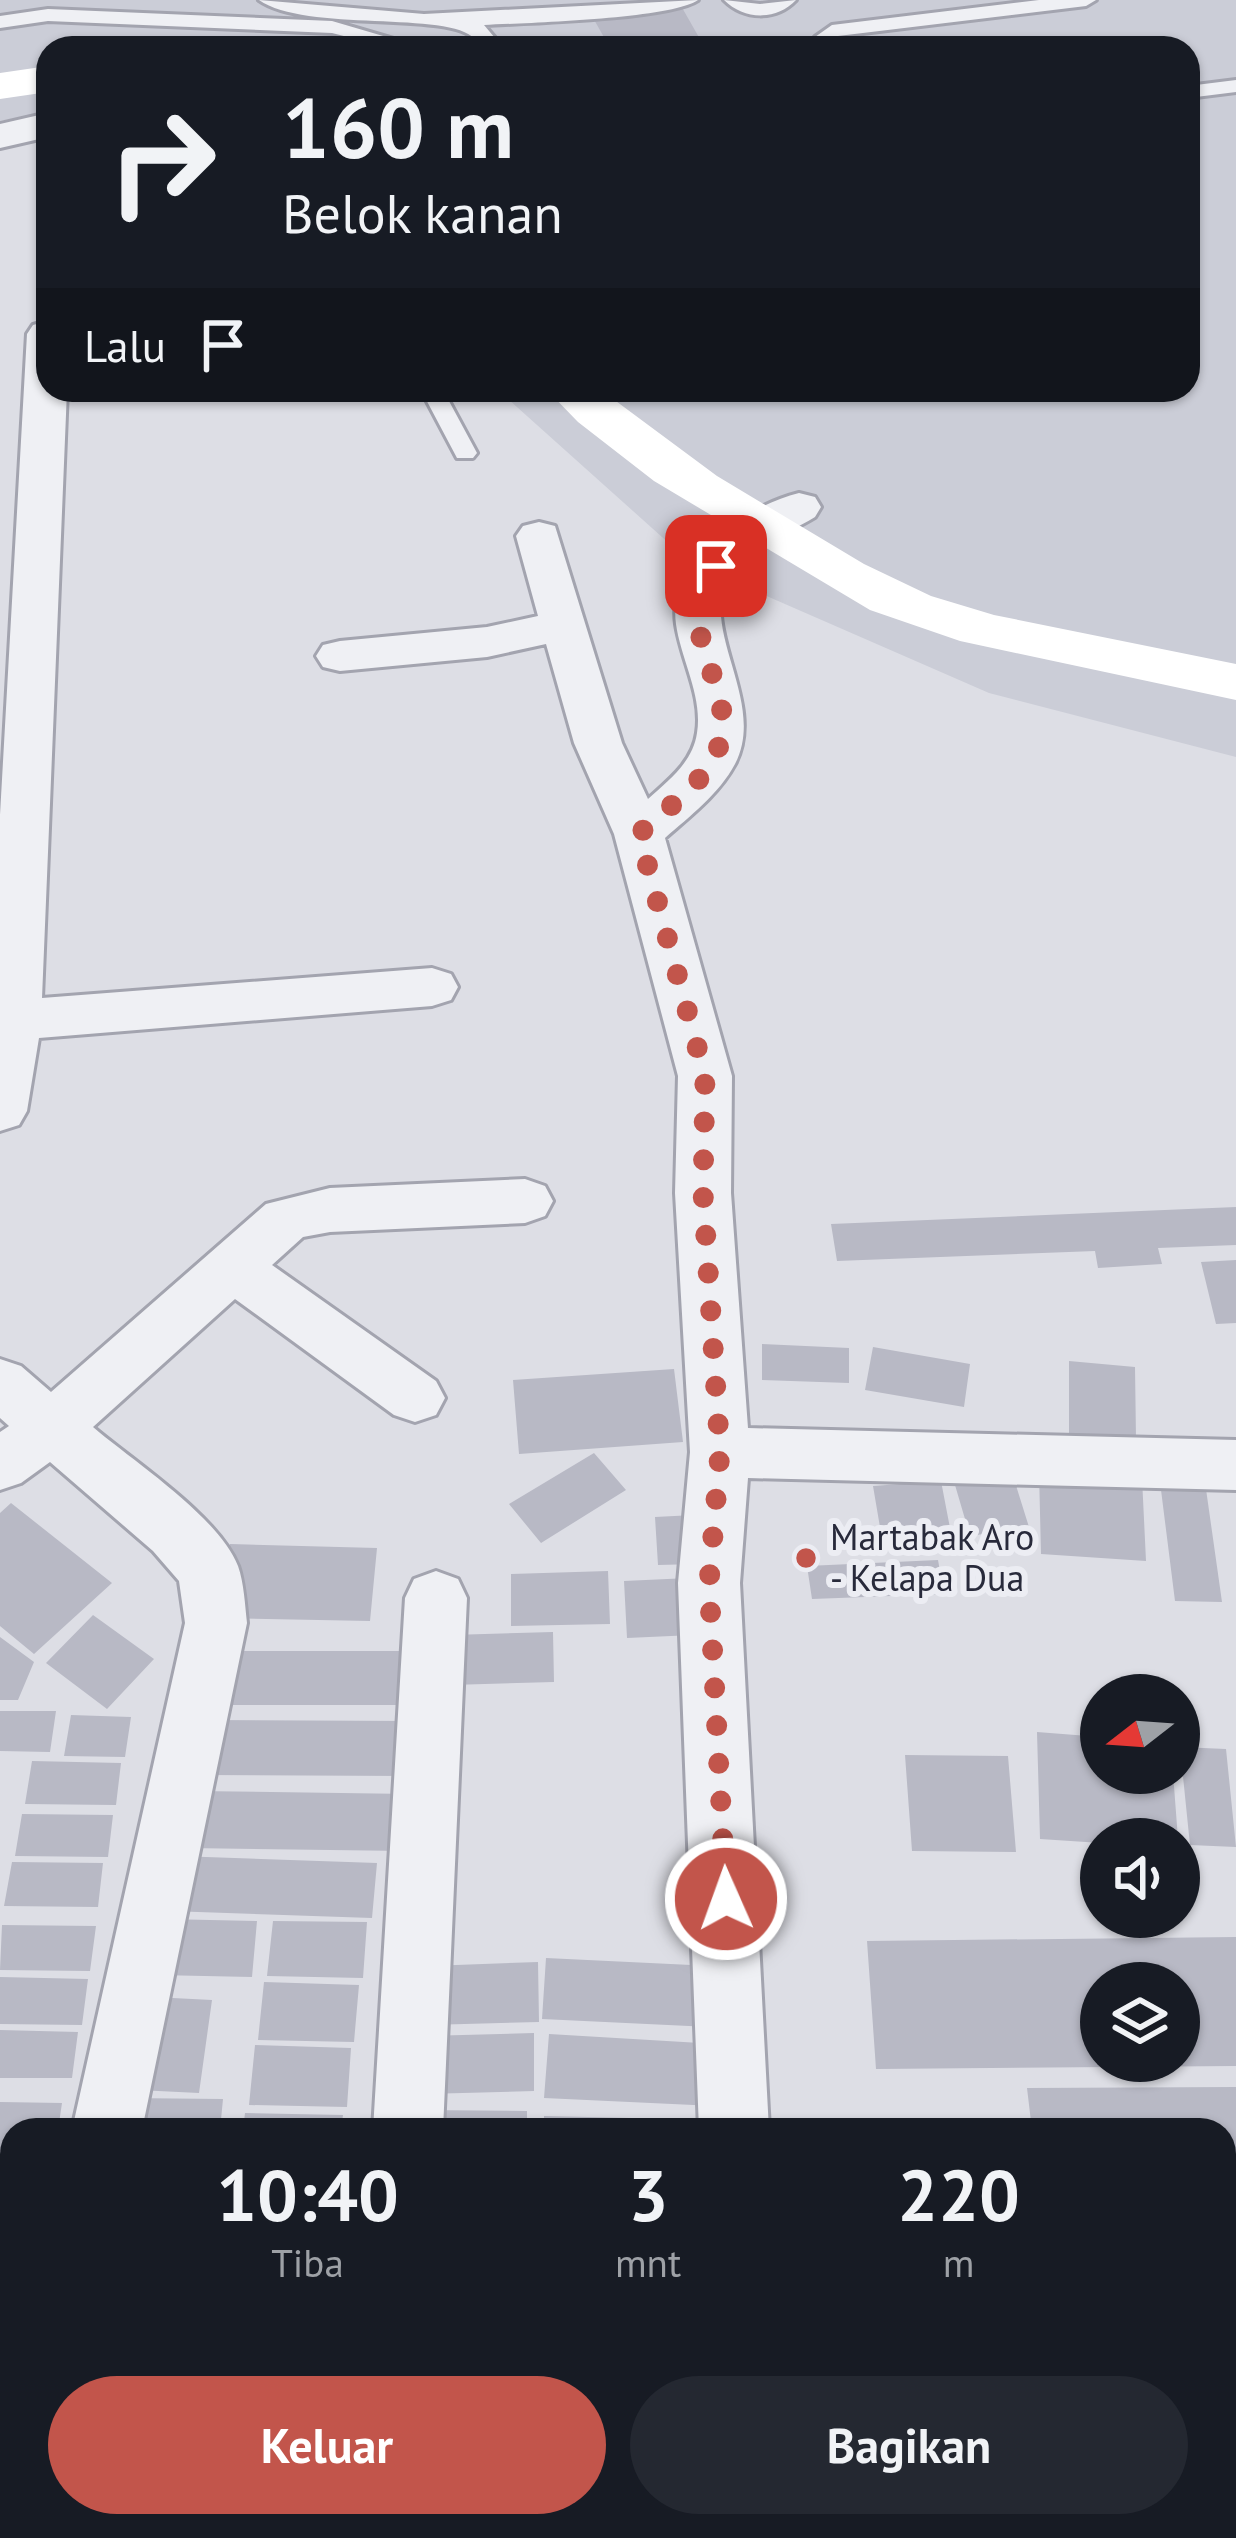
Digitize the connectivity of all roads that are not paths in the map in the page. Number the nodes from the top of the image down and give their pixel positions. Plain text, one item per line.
1 (269, 0) edge
2 (688, 0) edge
3 (734, 0) edge
4 (786, 0) edge
5 (1086, 0) edge
6 (1053, 2) edge
7 (448, 17) junction
8 (0, 22) edge
9 (367, 36) edge
10 (484, 36) edge
11 (828, 36) edge
12 (36, 61) edge
13 (0, 64) edge
14 (36, 81) edge
15 (0, 86) edge
16 (1236, 86) edge
17 (1200, 90) edge
18 (36, 128) edge
19 (0, 136) edge
20 (42, 402) edge
21 (438, 402) edge
22 (586, 402) edge
23 (631, 402) edge
24 (465, 453) dead end
25 (766, 527) junction
26 (538, 536) dead end
27 (566, 625) junction
28 (1236, 651) edge
29 (340, 656) dead end
30 (1236, 682) edge
31 (15, 711) edge
32 (639, 834) junction
33 (432, 987) dead end
34 (15, 1020) junction
35 (0, 1111) edge
36 (525, 1201) dead end
37 (230, 1265) junction
38 (0, 1382) edge
39 (415, 1398) dead end
40 (26, 1446) edge
41 (720, 1452) junction
42 (1236, 1465) edge
43 (436, 1598) dead end
44 (110, 2118) edge
45 (409, 2118) edge
46 (733, 2118) edge

1 - 7 lane
2 - 7 lane
3 - 4 lane
5 - 6 lane
6 - 11 lane
7 - 10 lane
8 - 9 lane
12 - 13 street
14 - 15 street
16 - 17 lane
18 - 19 street
20 - 31 street
21 - 24 lane
22 - 25 street
23 - 25 street
25 - 28 street
25 - 30 street
25 - 32 street
26 - 27 street
27 - 29 street
27 - 32 street
31 - 34 street
32 - 41 street
33 - 34 street
34 - 35 street
36 - 37 street
37 - 39 street
37 - 40 street
38 - 40 street
40 - 44 street
41 - 42 street
41 - 46 street
43 - 45 street

